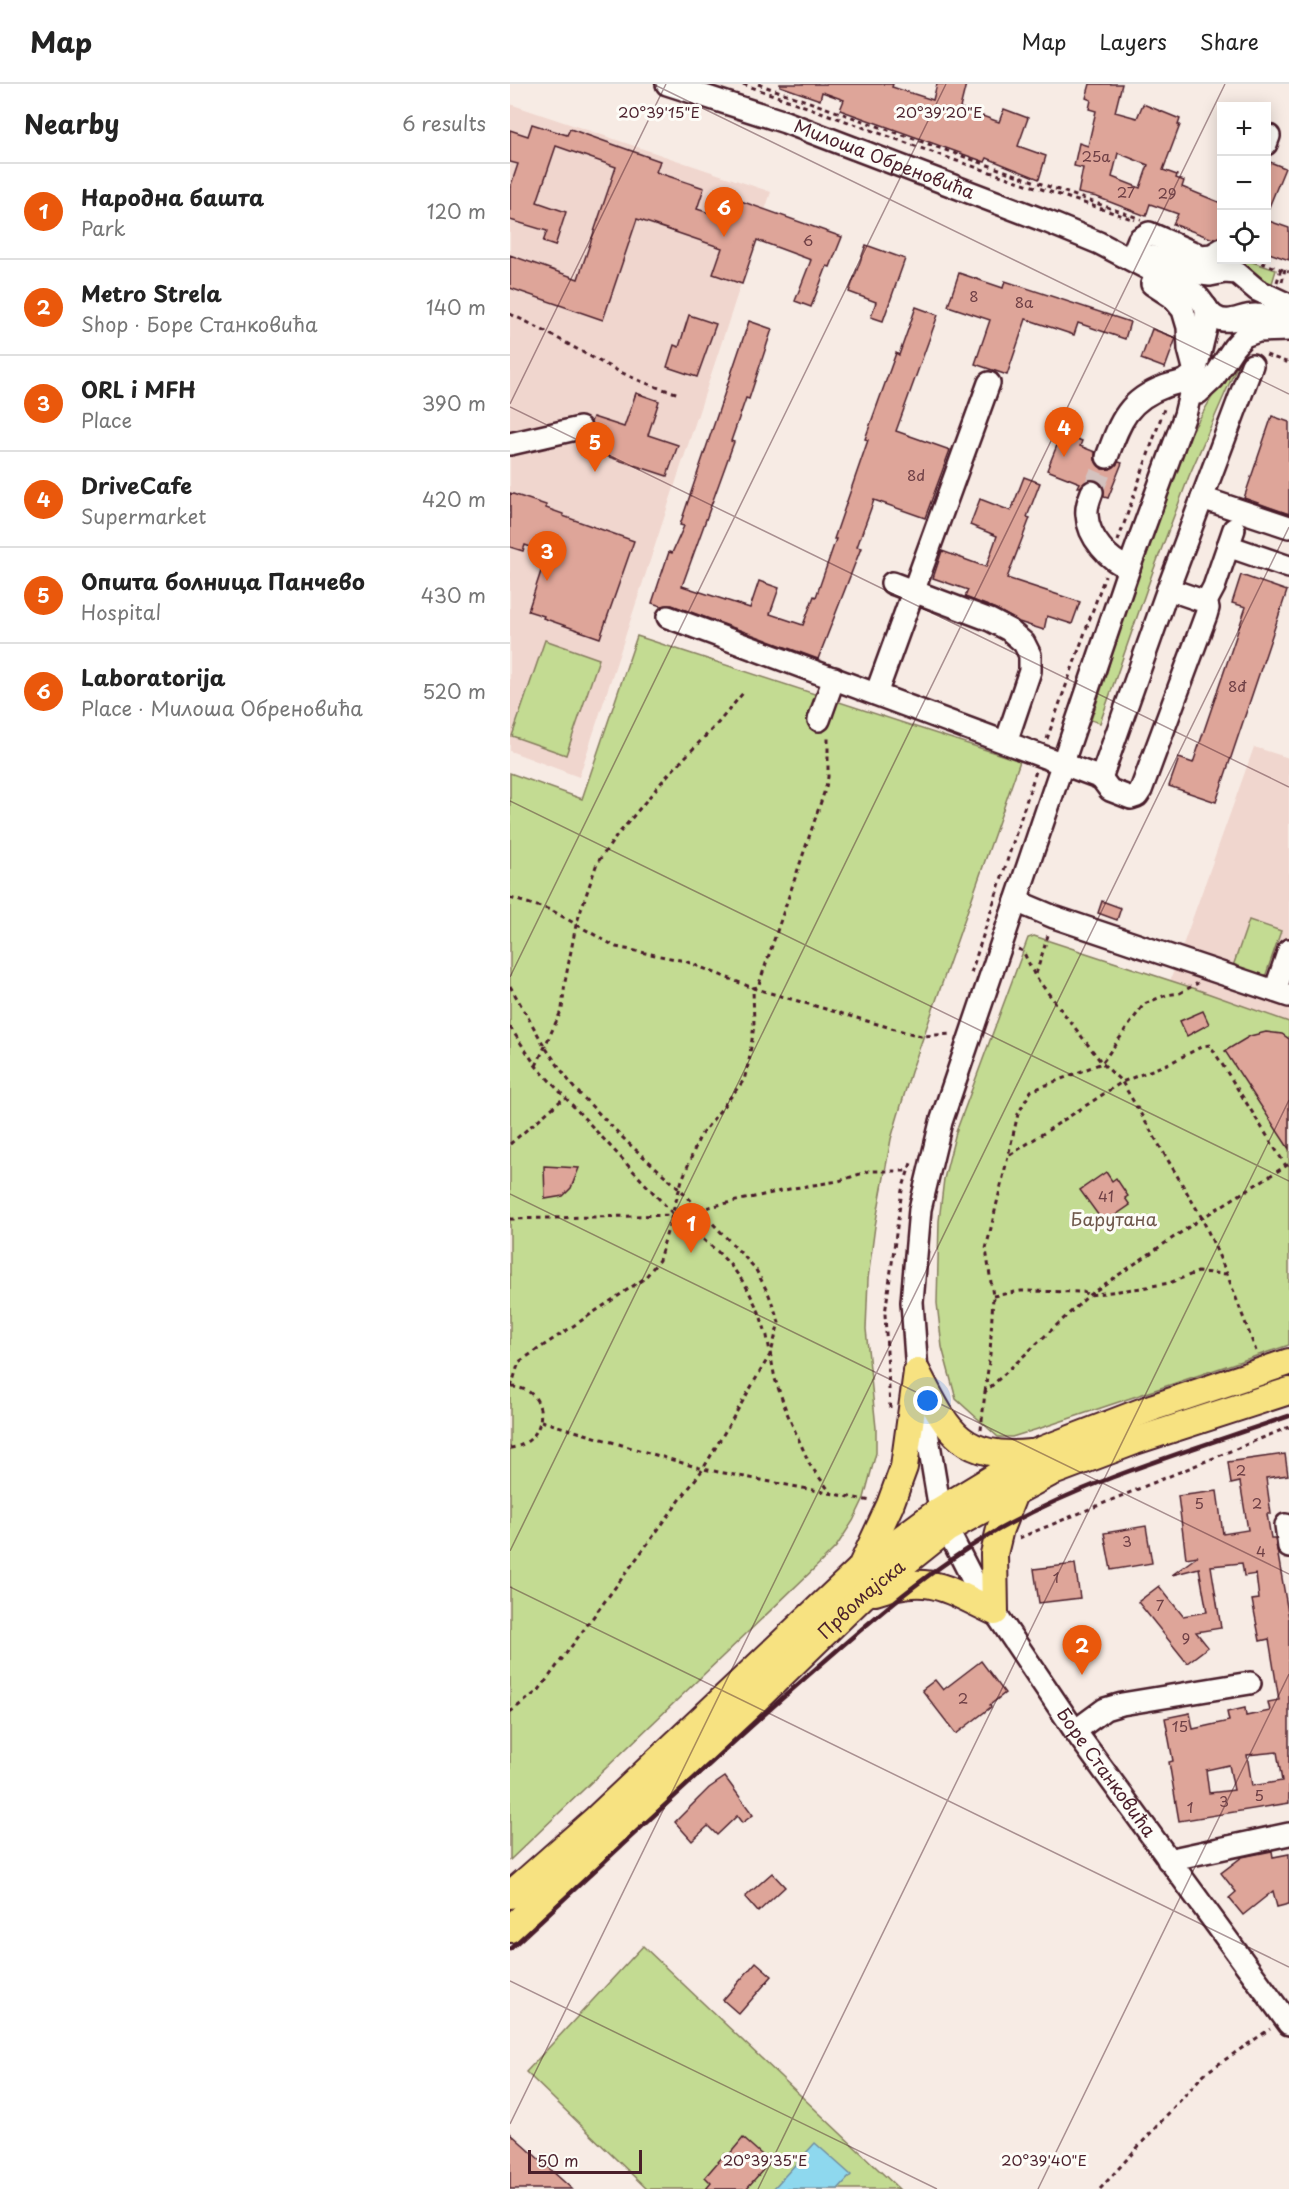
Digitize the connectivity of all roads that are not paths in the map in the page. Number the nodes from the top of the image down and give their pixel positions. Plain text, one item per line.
1 (667, 84) edge
2 (691, 88) edge
3 (1217, 252) edge
4 (1129, 254) junction
5 (1218, 274) junction
6 (1249, 283) junction
7 (1205, 304) junction
8 (1289, 305) edge
9 (1240, 318) junction
10 (1289, 320) edge
11 (1289, 330) edge
12 (1257, 359) road end
13 (1195, 372) junction
14 (989, 383) dead end
15 (1197, 393) junction
16 (1185, 415) junction
17 (580, 428) dead end
18 (510, 444) edge
19 (1107, 457) tunnel mouth
20 (1092, 492) tunnel mouth
21 (1202, 498) junction
22 (1289, 527) edge
23 (1121, 562) junction
24 (1289, 567) edge
25 (892, 583) dead end
26 (1168, 589) junction
27 (912, 591) junction
28 (1206, 602) junction
29 (668, 617) dead end
30 (834, 678) junction
31 (876, 694) junction
32 (823, 728) road end
33 (1006, 742) junction
34 (1062, 763) junction
35 (1101, 778) junction
36 (1016, 902) junction
37 (1287, 962) edge
38 (1282, 994) edge
39 (1289, 1362) edge
40 (917, 1372) junction
41 (1289, 1391) edge
42 (1034, 1452) junction
43 (1016, 1491) junction
44 (944, 1520) junction
45 (1286, 1526) dead end
46 (1289, 1546) edge
47 (859, 1570) junction
48 (863, 1596) junction
49 (995, 1612) junction
50 (1250, 1683) dead end
51 (1075, 1731) junction
52 (1289, 1834) edge
53 (1168, 1860) junction
54 (510, 1894) edge
55 (510, 1929) edge
56 (1287, 2022) edge

1 - 2 street, Милоша Обреновића
2 - 4 street, Милоша Обреновића
3 - 4 street
4 - 5 street
4 - 7 street
4 - 13 street
5 - 6 street
5 - 7 street
6 - 8 street
6 - 9 street
7 - 9 street
7 - 13 street
9 - 10 street
9 - 15 street
11 - 15 street
12 - 21 street
13 - 16 street
13 - 19 street
14 - 27 street
15 - 16 street
16 - 23 street, Боре Станковића
17 - 18 street
20 - 23 street
21 - 22 street
21 - 26 street
23 - 34 street, Боре Станковића
24 - 28 street
25 - 27 street
26 - 28 street
26 - 35 street
27 - 31 street
27 - 33 street
28 - 35 street
29 - 30 street
30 - 31 street
30 - 32 street
31 - 33 street
33 - 34 street
34 - 35 street
34 - 36 street, Боре Станковића
36 - 38 street
36 - 40 street, Боре Станковића
37 - 38 street
39 - 42 main road, Првомајска
40 - 42 main road
40 - 44 street, Боре Станковића
40 - 47 main road
41 - 43 main road, Првомајска
42 - 44 main road, Првомајска
43 - 44 main road, Првомајска
43 - 49 main road
44 - 47 main road, Првомајска
44 - 48 main road, Првомајска
44 - 49 street, Боре Станковића
45 - 46 street
47 - 54 main road, Првомајска
48 - 49 main road
48 - 55 main road, Првомајска
49 - 51 street, Боре Станковића
50 - 51 street
51 - 53 street, Боре Станковића
52 - 53 street
53 - 56 street, Боре Станковића

